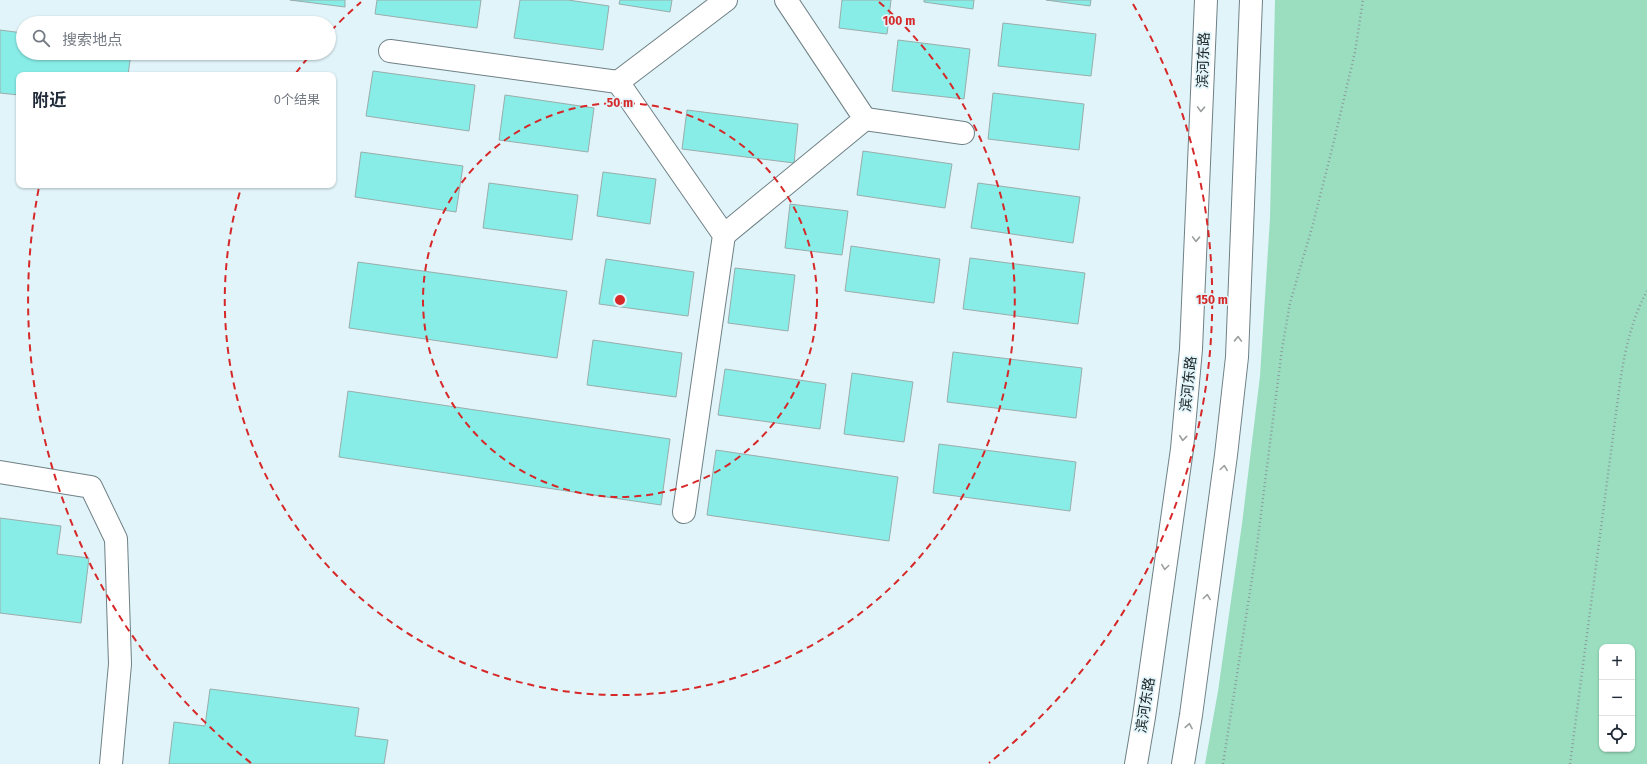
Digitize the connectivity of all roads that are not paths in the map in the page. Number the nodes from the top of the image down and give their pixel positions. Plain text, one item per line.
1 (726, 0) edge
2 (786, 0) edge
3 (1206, 0) edge
4 (1251, 0) edge
5 (390, 51) dead end
6 (618, 82) junction
7 (866, 119) junction
8 (963, 133) dead end
9 (724, 235) junction
10 (0, 472) edge
11 (684, 512) dead end
12 (111, 764) edge
13 (1136, 764) edge
14 (1183, 764) edge

1 - 6 street
2 - 7 street
3 -> 13 street, 滨河东路
14 -> 4 street
5 - 6 street
6 - 9 street
7 - 8 street
7 - 9 street
9 - 11 street
10 - 12 street

